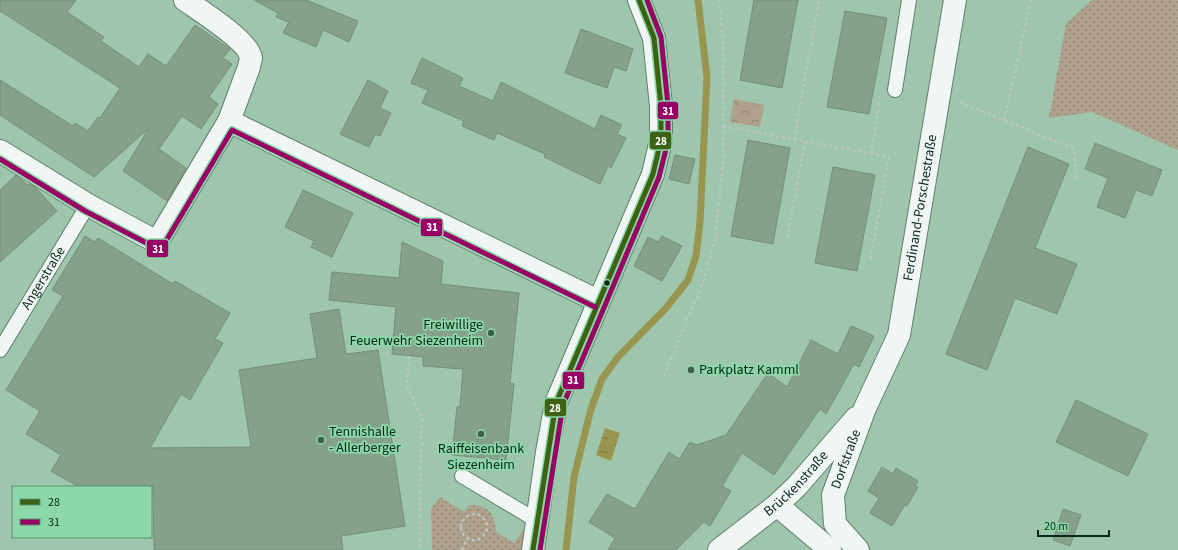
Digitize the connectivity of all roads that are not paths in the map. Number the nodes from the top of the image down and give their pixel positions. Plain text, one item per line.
1 (185, 0) edge
2 (639, 0) edge
3 (909, 0) edge
4 (955, 0) edge
5 (895, 90) dead end
6 (229, 121) junction
7 (0, 151) edge
8 (88, 205) junction
9 (598, 301) junction
10 (0, 350) edge
11 (864, 408) junction
12 (462, 476) dead end
13 (777, 505) junction
14 (537, 516) junction
15 (533, 550) edge
16 (718, 550) edge
17 (830, 550) edge
18 (858, 550) edge

1 - 6 street
2 - 9 street
3 - 5 lane
4 - 11 street, Ferdinand-Porschestraße
6 - 8 street
6 - 9 street
7 - 8 street
8 - 10 lane, Angerstraße
9 - 14 street
11 - 13 street, Brückenstraße
11 - 18 street, Dorfstraße
12 - 14 lane
13 - 16 street, Brückenstraße
13 - 17 street
14 - 15 street

